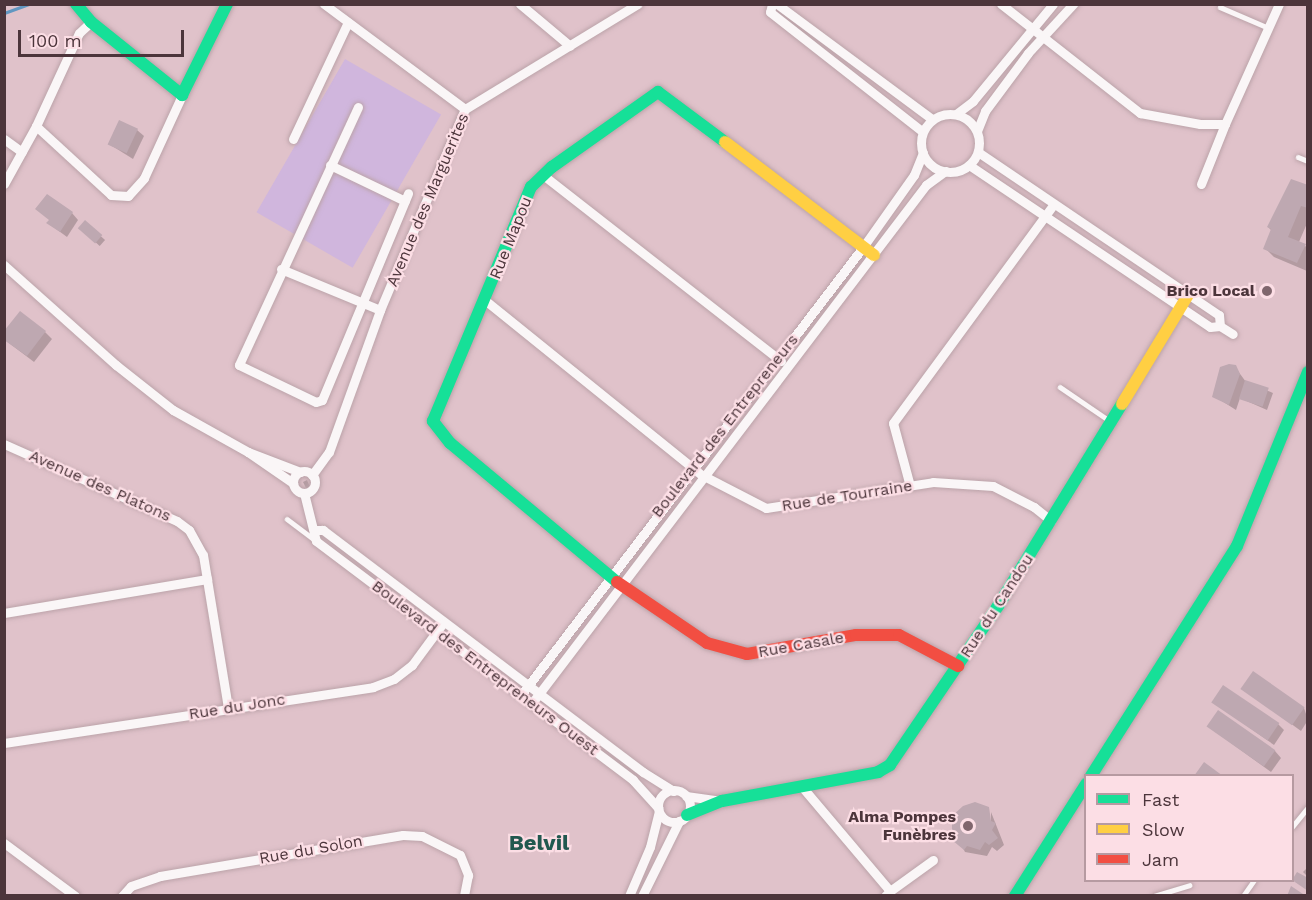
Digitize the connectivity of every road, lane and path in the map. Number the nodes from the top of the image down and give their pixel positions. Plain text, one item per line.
1 (76, 4) edge
2 (227, 4) edge
3 (324, 4) edge
4 (520, 4) edge
5 (638, 4) edge
6 (772, 4) edge
7 (777, 4) edge
8 (1001, 4) edge
9 (1053, 4) edge
10 (1073, 4) edge
11 (1279, 4) edge
12 (1220, 7) dead end
13 (92, 22) junction
14 (348, 22) junction
15 (1030, 28) junction
16 (1269, 28) junction
17 (1042, 36) junction
18 (570, 46) junction
19 (182, 95) junction
20 (358, 107) dead end
21 (465, 109) junction
22 (956, 114) junction
23 (933, 120) junction
24 (1225, 124) junction
25 (36, 126) junction
26 (977, 131) junction
27 (923, 132) junction
28 (4, 139) edge
29 (293, 139) dead end
30 (22, 152) junction
31 (978, 152) junction
32 (923, 153) junction
33 (1298, 157) dead end
34 (1308, 161) edge
35 (330, 165) junction
36 (969, 165) junction
37 (945, 171) junction
38 (543, 175) junction
39 (4, 184) edge
40 (1201, 184) dead end
41 (1053, 205) junction
42 (1047, 215) junction
43 (863, 247) junction
44 (874, 255) junction
45 (4, 265) edge
46 (281, 269) junction
47 (1188, 295) junction
48 (486, 301) junction
49 (363, 302) junction
50 (1181, 307) junction
51 (380, 310) junction
52 (1220, 326) junction
53 (1233, 334) dead end
54 (777, 358) junction
55 (788, 367) junction
56 (1308, 372) edge
57 (1060, 387) dead end
58 (1112, 422) junction
59 (4, 444) edge
60 (248, 452) junction
61 (692, 467) junction
62 (300, 472) junction
63 (312, 475) junction
64 (702, 475) junction
65 (293, 483) junction
66 (910, 486) junction
67 (304, 493) junction
68 (287, 519) dead end
69 (1051, 521) junction
70 (315, 530) junction
71 (316, 541) junction
72 (610, 576) junction
73 (207, 579) junction
74 (620, 584) junction
75 (4, 613) edge
76 (443, 623) junction
77 (436, 632) junction
78 (958, 666) junction
79 (528, 686) junction
80 (538, 694) junction
81 (521, 695) junction
82 (532, 703) junction
83 (228, 708) junction
84 (4, 744) edge
85 (1092, 774) edge
86 (1084, 787) edge
87 (803, 788) junction
88 (673, 791) junction
89 (686, 796) junction
90 (722, 801) junction
91 (1308, 807) edge
92 (659, 810) junction
93 (683, 818) junction
94 (1294, 827) edge
95 (4, 843) edge
96 (933, 860) dead end
97 (641, 867) junction
98 (651, 873) junction
99 (1253, 882) edge
100 (1190, 885) dead end
101 (887, 893) edge
102 (75, 896) edge
103 (122, 896) edge
104 (464, 896) edge
105 (629, 896) edge
106 (642, 896) edge
107 (1016, 896) edge
108 (1154, 896) edge
109 (1243, 896) edge

1 - 13 street
2 - 19 street
3 - 14 street
4 - 18 street
5 - 18 street, Avenue des Marguerites
6 - 27 street
7 - 23 street
8 - 15 street
9 - 15 street
10 - 17 street
11 - 16 street
12 - 16 lane
13 - 19 street
13 - 25 street
14 - 21 street
14 - 29 street
15 - 17 street
15 - 22 street
16 - 24 street
17 - 24 street
17 - 26 street
18 - 21 street, Avenue des Marguerites
19 - 25 street
20 - 35 street
21 - 51 street, Avenue des Marguerites
22 - 23 street
22 - 26 street
23 - 27 street
24 - 40 street
25 - 30 street
26 - 31 street
27 - 32 street
28 - 30 street
30 - 39 street
31 - 36 street
31 - 41 street
32 - 37 street
32 - 43 street, Boulevard des Entrepreneurs
33 - 34 lane
35 - 46 street
35 - 49 street
36 - 37 street
36 - 42 street
37 - 44 street, Boulevard des Entrepreneurs
38 - 43 street, Rue Mapou
38 - 48 street, Rue Mapou
38 - 54 street
41 - 42 street
41 - 47 street
42 - 50 street
42 - 66 street
43 - 44 street, Rue Mapou
43 - 54 street, Boulevard des Entrepreneurs
44 - 55 street, Boulevard des Entrepreneurs
45 - 60 street
46 - 49 street
46 - 49 street
47 - 50 street, Rue du Candou
47 - 52 street
48 - 61 street, Rue de Tourraine
48 - 72 street, Rue Mapou
49 - 51 street
50 - 52 street
50 - 58 street, Rue du Candou
51 - 63 street, Avenue des Marguerites
52 - 53 street
54 - 55 street
54 - 61 street, Boulevard des Entrepreneurs
55 - 64 street, Boulevard des Entrepreneurs
56 - 85 street
57 - 58 lane
58 - 69 street, Rue du Candou
59 - 73 street, Avenue des Platons
60 - 62 street
60 - 65 street
61 - 64 street, Rue de Tourraine
61 - 72 street, Boulevard des Entrepreneurs
62 - 63 street
62 - 65 street
63 - 67 street, Avenue des Marguerites
64 - 66 street, Rue de Tourraine
64 - 74 street, Boulevard des Entrepreneurs
65 - 67 street
66 - 69 street, Rue de Tourraine
67 - 70 street
68 - 71 lane
69 - 78 street, Rue du Candou
70 - 71 street
70 - 76 street, Boulevard des Entrepreneurs Ouest
71 - 77 street, Boulevard des Entrepreneurs Ouest
72 - 74 street, Rue Mapou
72 - 79 street, Boulevard des Entrepreneurs
73 - 75 street
73 - 83 street, Avenue des Platons
74 - 78 street, Rue Casale
74 - 80 street, Boulevard des Entrepreneurs
76 - 77 street, Rue du Jonc
76 - 79 street, Boulevard des Entrepreneurs Ouest
77 - 81 street, Boulevard des Entrepreneurs Ouest
77 - 83 street, Rue du Jonc
78 - 87 street, Rue du Candou
79 - 80 street, Boulevard des Entrepreneurs Ouest
79 - 81 street, Boulevard des Entrepreneurs
80 - 82 street, Boulevard des Entrepreneurs
80 - 88 street, Boulevard des Entrepreneurs Ouest
81 - 82 street, Boulevard des Entrepreneurs Ouest
82 - 92 street, Boulevard des Entrepreneurs Ouest
83 - 84 street, Rue du Jonc
86 - 107 street
87 - 90 street, Rue du Candou
87 - 101 street
88 - 89 street
88 - 92 street
89 - 90 street, Rue du Candou
89 - 93 street
90 - 93 street, Rue du Candou
91 - 94 lane
92 - 93 street
92 - 97 street
93 - 98 street
95 - 102 street
96 - 101 street
97 - 98 street
97 - 105 street
98 - 106 street
99 - 109 lane
100 - 108 lane
103 - 104 street, Rue du Solon

